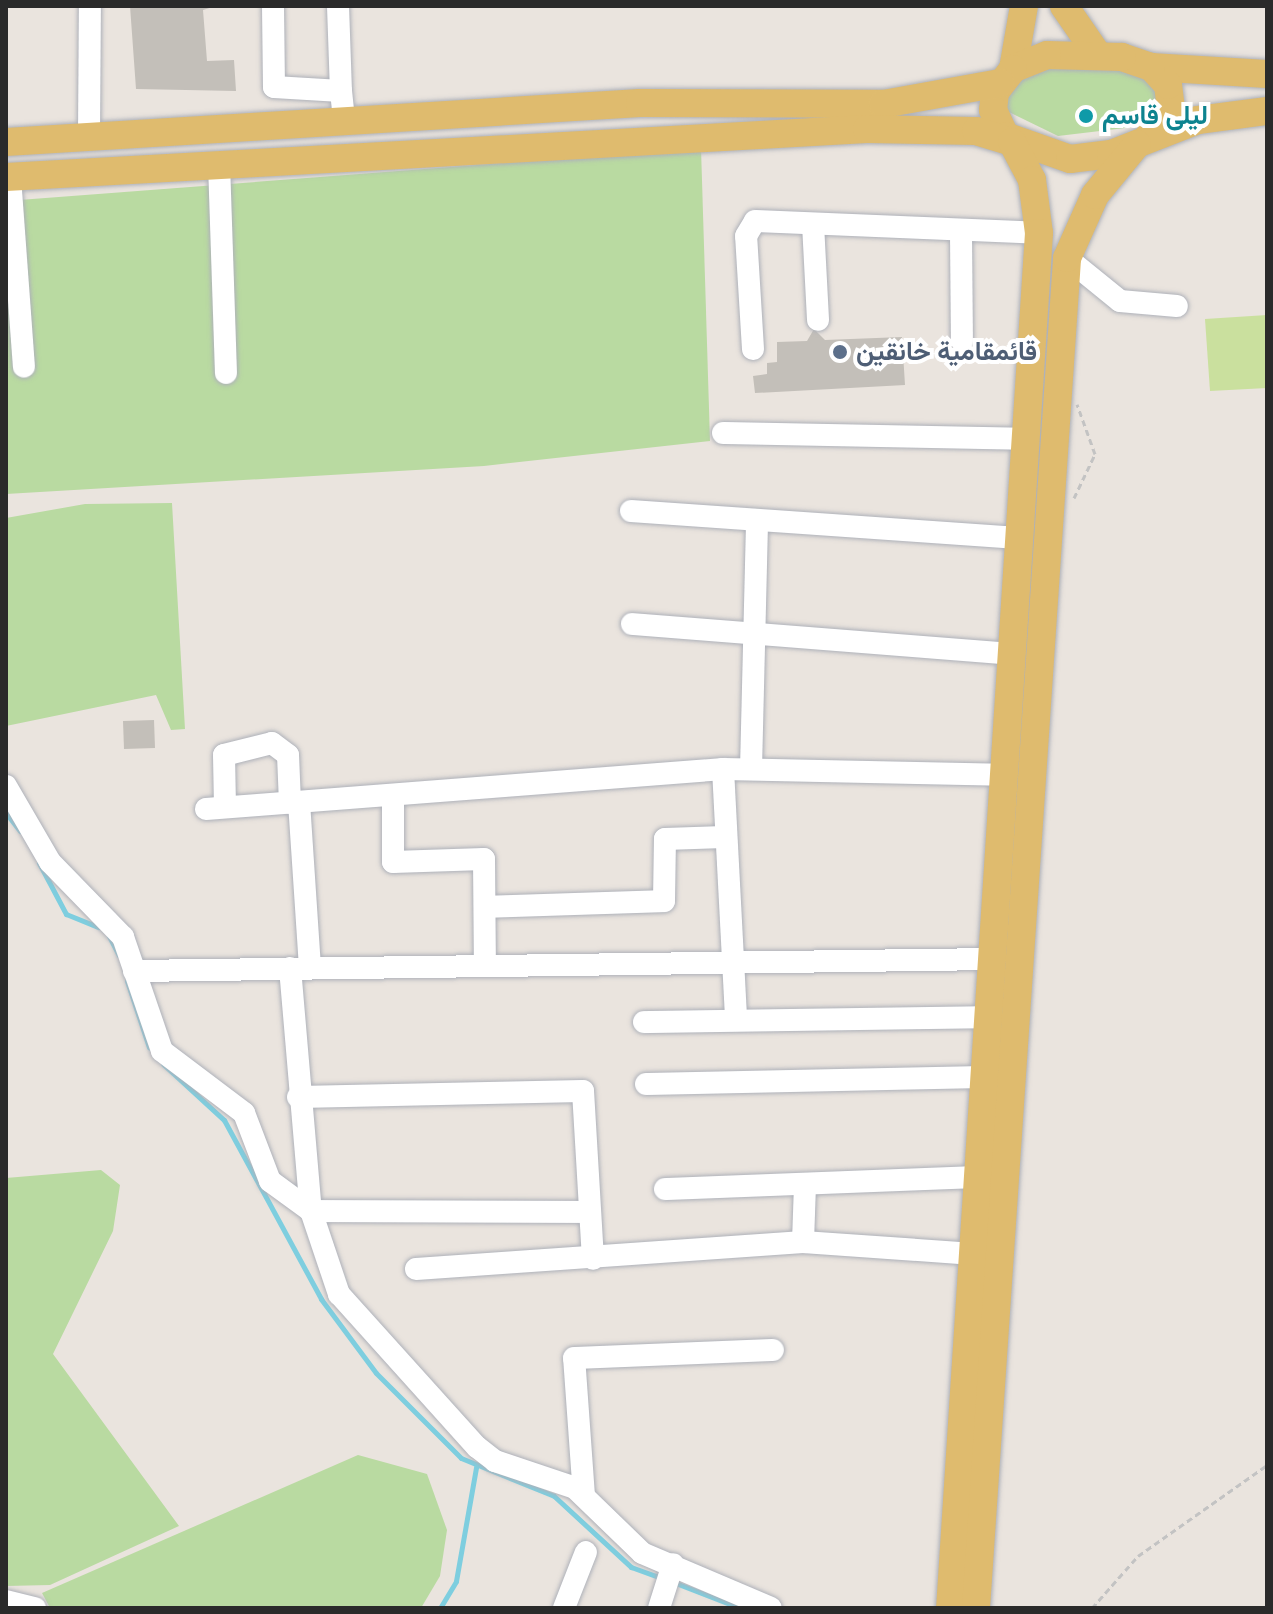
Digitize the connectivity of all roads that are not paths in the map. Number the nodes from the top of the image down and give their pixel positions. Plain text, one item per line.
1 (90, 6) edge
2 (273, 6) edge
3 (338, 6) edge
4 (1024, 6) edge
5 (1064, 6) edge
6 (1095, 51) junction
7 (1151, 67) junction
8 (1267, 74) edge
9 (1006, 76) junction
10 (341, 91) junction
11 (1267, 111) edge
12 (344, 120) junction
13 (261, 125) junction
14 (89, 135) junction
15 (1142, 141) junction
16 (6, 142) edge
17 (1012, 142) junction
18 (265, 161) junction
19 (219, 163) junction
20 (8, 177) edge
21 (813, 224) junction
22 (10, 232) edge
23 (1039, 233) junction
24 (961, 234) junction
25 (1067, 258) junction
26 (1177, 306) dead end
27 (818, 320) dead end
28 (962, 341) dead end
29 (753, 349) dead end
30 (24, 366) dead end
31 (226, 373) dead end
32 (723, 433) dead end
33 (1024, 439) junction
34 (631, 511) dead end
35 (1050, 519) junction
36 (757, 520) junction
37 (1018, 531) junction
38 (632, 624) dead end
39 (755, 631) junction
40 (1010, 654) junction
41 (723, 769) junction
42 (751, 769) junction
43 (1002, 775) junction
44 (6, 786) edge
45 (393, 795) junction
46 (294, 802) junction
47 (724, 837) junction
48 (485, 907) junction
49 (991, 959) junction
50 (732, 960) junction
51 (485, 964) junction
52 (300, 968) junction
53 (134, 971) junction
54 (988, 1017) junction
55 (736, 1020) junction
56 (644, 1022) dead end
57 (984, 1077) junction
58 (646, 1084) dead end
59 (298, 1097) junction
60 (805, 1186) junction
61 (978, 1187) junction
62 (665, 1189) dead end
63 (1006, 1199) junction
64 (311, 1211) junction
65 (589, 1212) junction
66 (803, 1242) junction
67 (983, 1247) junction
68 (593, 1259) junction
69 (416, 1269) dead end
70 (773, 1350) dead end
71 (584, 1496) junction
72 (586, 1552) dead end
73 (667, 1582) edge
74 (6, 1601) edge
75 (35, 1608) edge
76 (564, 1608) edge
77 (771, 1608) edge
78 (950, 1608) edge
79 (976, 1608) edge

1 - 14 street
2 - 10 street
3 - 10 street
4 - 9 main road
5 - 6 main road
6 - 7 main road
6 - 9 main road
7 - 8 main road
7 - 15 main road
9 - 12 main road
9 - 17 main road
10 - 12 street
11 - 15 main road
12 - 13 main road
13 - 14 main road
13 - 18 main road
14 - 16 main road
15 - 17 main road
15 - 25 main road
17 - 18 main road
17 - 23 main road
18 - 19 main road
19 - 20 main road
19 - 31 street
20 - 22 street
21 - 24 street
21 - 27 street
21 - 29 street
22 - 30 street
23 - 24 street
23 - 33 main road
24 - 28 street
25 - 26 street
25 - 35 main road
32 - 33 street
33 - 37 main road
34 - 36 street
35 - 37 main road
35 - 63 main road
36 - 37 street
36 - 39 street
37 - 40 main road
38 - 39 street
39 - 40 street
39 - 42 street
40 - 43 main road
41 - 42 street
41 - 45 street
41 - 47 street
42 - 43 street
43 - 49 main road
44 - 53 street
45 - 46 street
45 - 48 street
46 - 46 street
46 - 52 street
47 - 48 street
47 - 50 street
48 - 51 street
49 - 50 street
49 - 54 main road
50 - 51 street
50 - 55 street
51 - 52 street
52 - 53 street
52 - 59 street
53 - 64 street
54 - 55 street
54 - 57 main road
55 - 56 street
57 - 58 street
57 - 61 main road
59 - 64 street
59 - 65 street
60 - 61 street
60 - 62 street
60 - 66 street
61 - 63 main road
61 - 67 main road
63 - 67 main road
64 - 65 street
64 - 71 street
65 - 68 street
66 - 67 street
66 - 68 street
67 - 78 main road
67 - 79 main road
68 - 69 street
70 - 71 street
71 - 73 street
72 - 76 street
73 - 77 street
74 - 75 street

